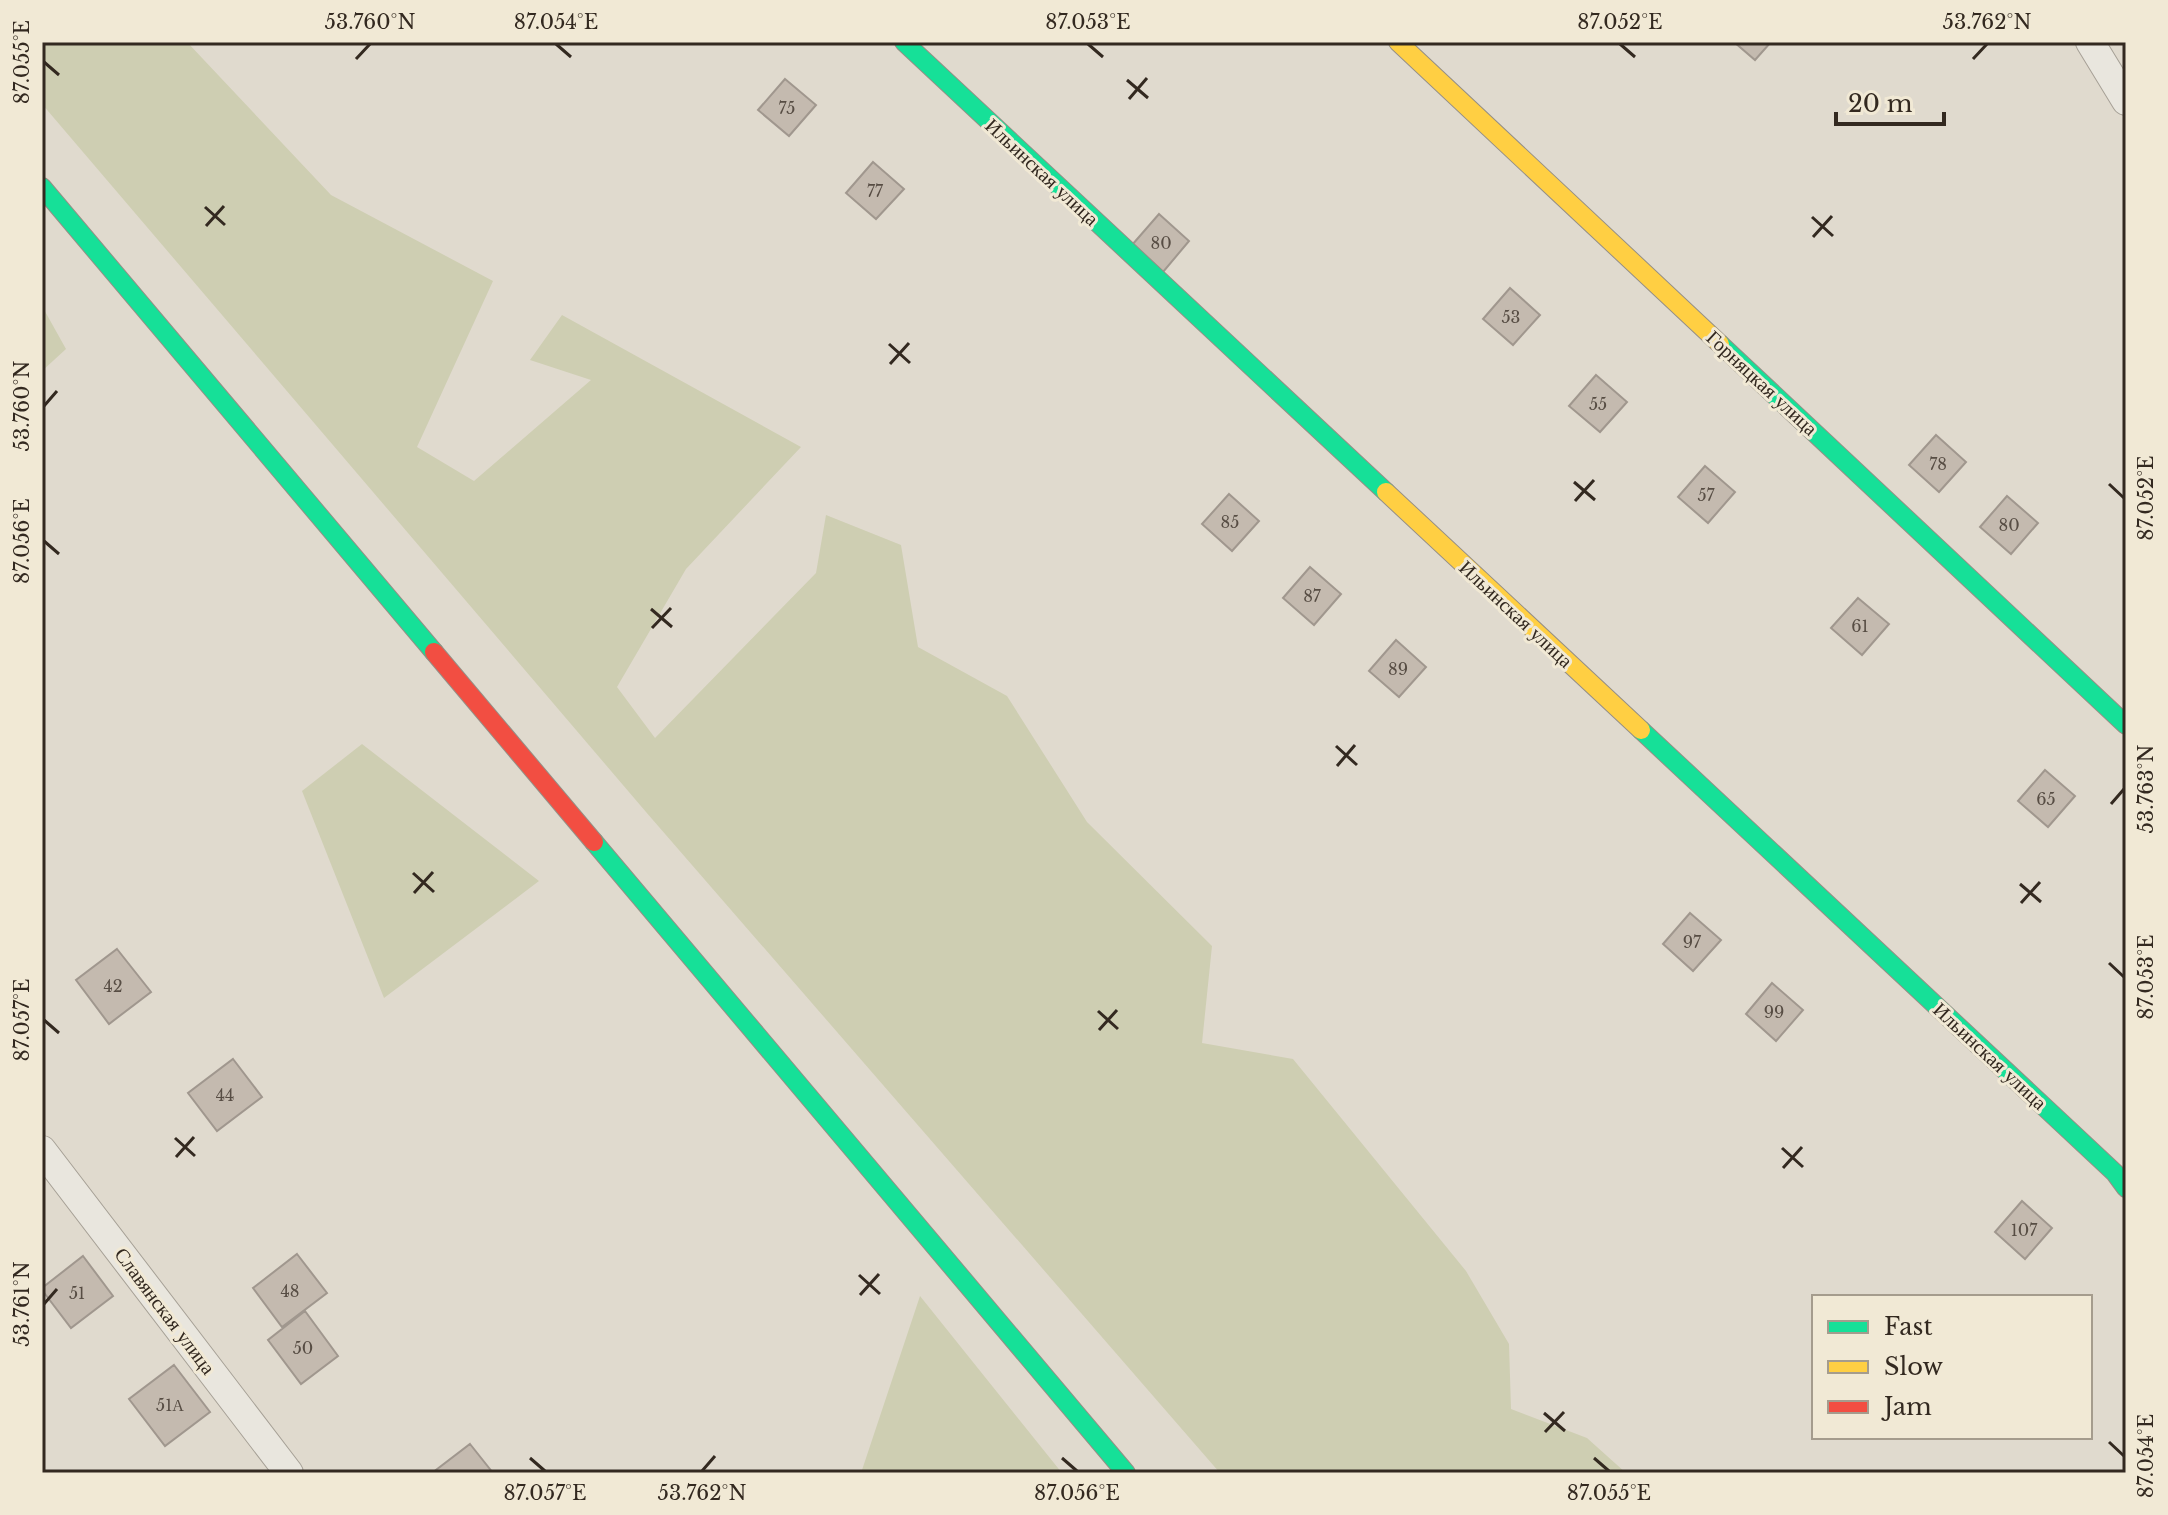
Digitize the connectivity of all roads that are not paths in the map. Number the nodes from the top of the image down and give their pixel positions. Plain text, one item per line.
1 (904, 42) edge
2 (1398, 42) edge
3 (2090, 42) edge
4 (2126, 101) edge
5 (42, 187) edge
6 (2126, 725) edge
7 (42, 1150) edge
8 (2126, 1188) edge
9 (289, 1473) edge
10 (1126, 1473) edge

1 - 8 street, Ильинская улица
2 - 6 street, Горняцкая улица
3 - 4 street
5 - 10 street
7 - 9 street, Славянская улица

